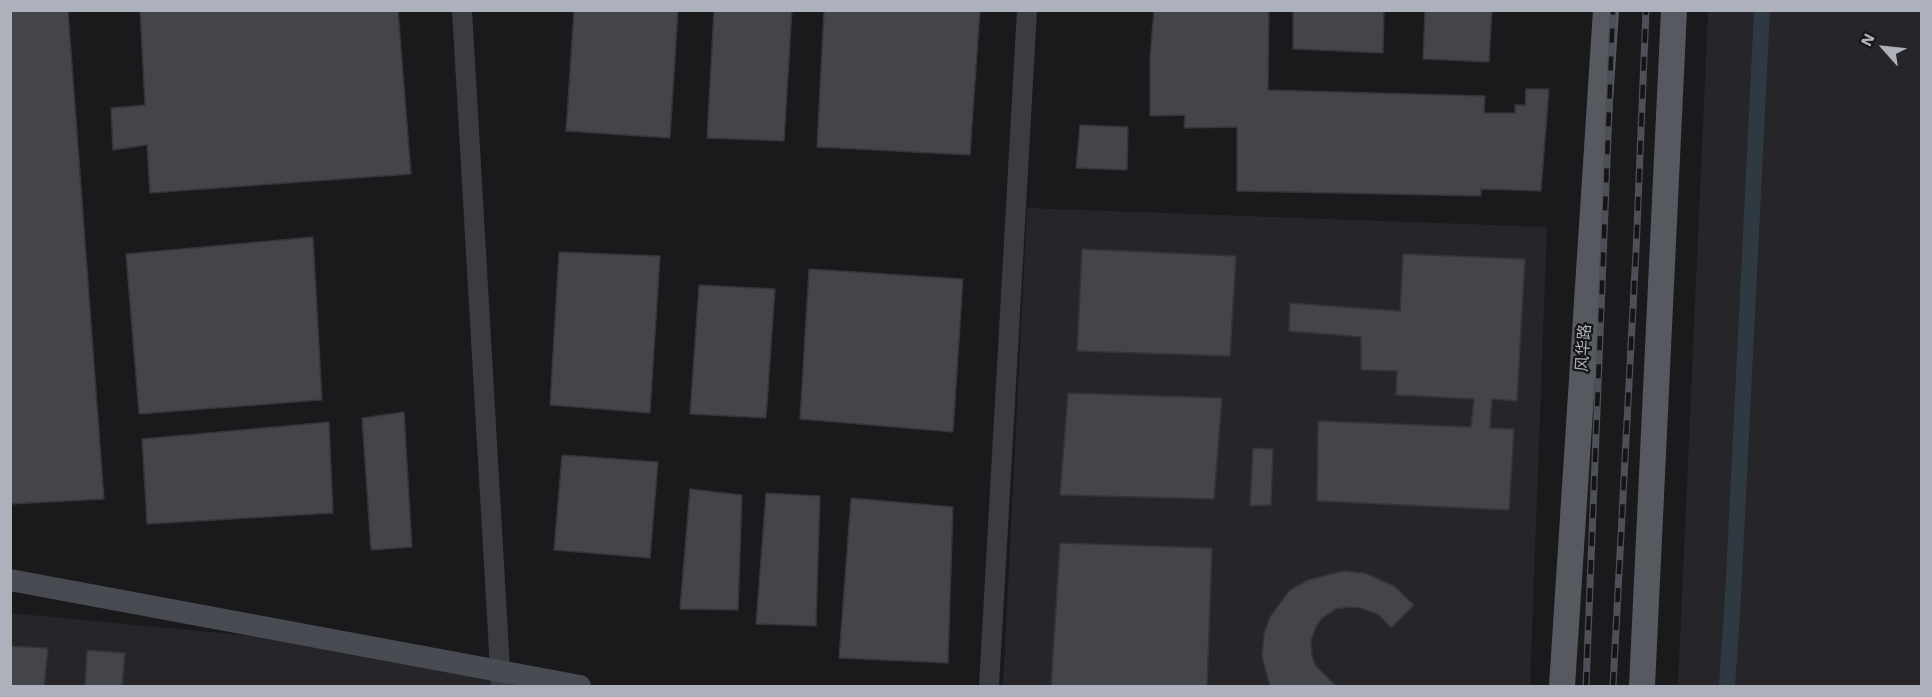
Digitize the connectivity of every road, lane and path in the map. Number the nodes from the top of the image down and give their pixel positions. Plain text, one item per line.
1 (462, 10) edge
2 (1027, 10) edge
3 (1606, 10) edge
4 (1674, 10) edge
5 (10, 580) edge
6 (501, 679) edge
7 (580, 687) edge
8 (989, 687) edge
9 (1562, 687) edge
10 (1642, 687) edge

1 - 6 street
2 - 8 street
3 - 9 main road, 风华路
4 - 10 main road
5 - 6 main road
6 - 7 main road

